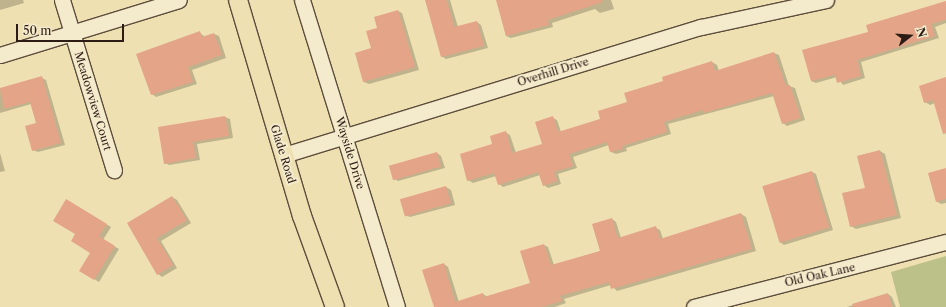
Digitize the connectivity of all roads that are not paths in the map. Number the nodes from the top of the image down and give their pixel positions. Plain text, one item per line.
1 (62, 0) edge
2 (179, 0) edge
3 (238, 0) edge
4 (302, 0) edge
5 (826, 0) edge
6 (72, 33) junction
7 (0, 55) edge
8 (344, 136) junction
9 (284, 155) junction
10 (114, 170) dead end
11 (946, 242) edge
12 (335, 307) edge
13 (397, 307) edge
14 (694, 307) edge

1 - 6 street, Meadowview Court
2 - 6 street
3 - 9 main road, Glade Road
4 - 8 street, Wayside Drive
5 - 8 street, Overhill Drive
6 - 7 street
6 - 10 street, Meadowview Court
8 - 9 street, Overhill Drive
8 - 13 street, Wayside Drive
9 - 12 main road, Glade Road
11 - 14 street, Old Oak Lane

